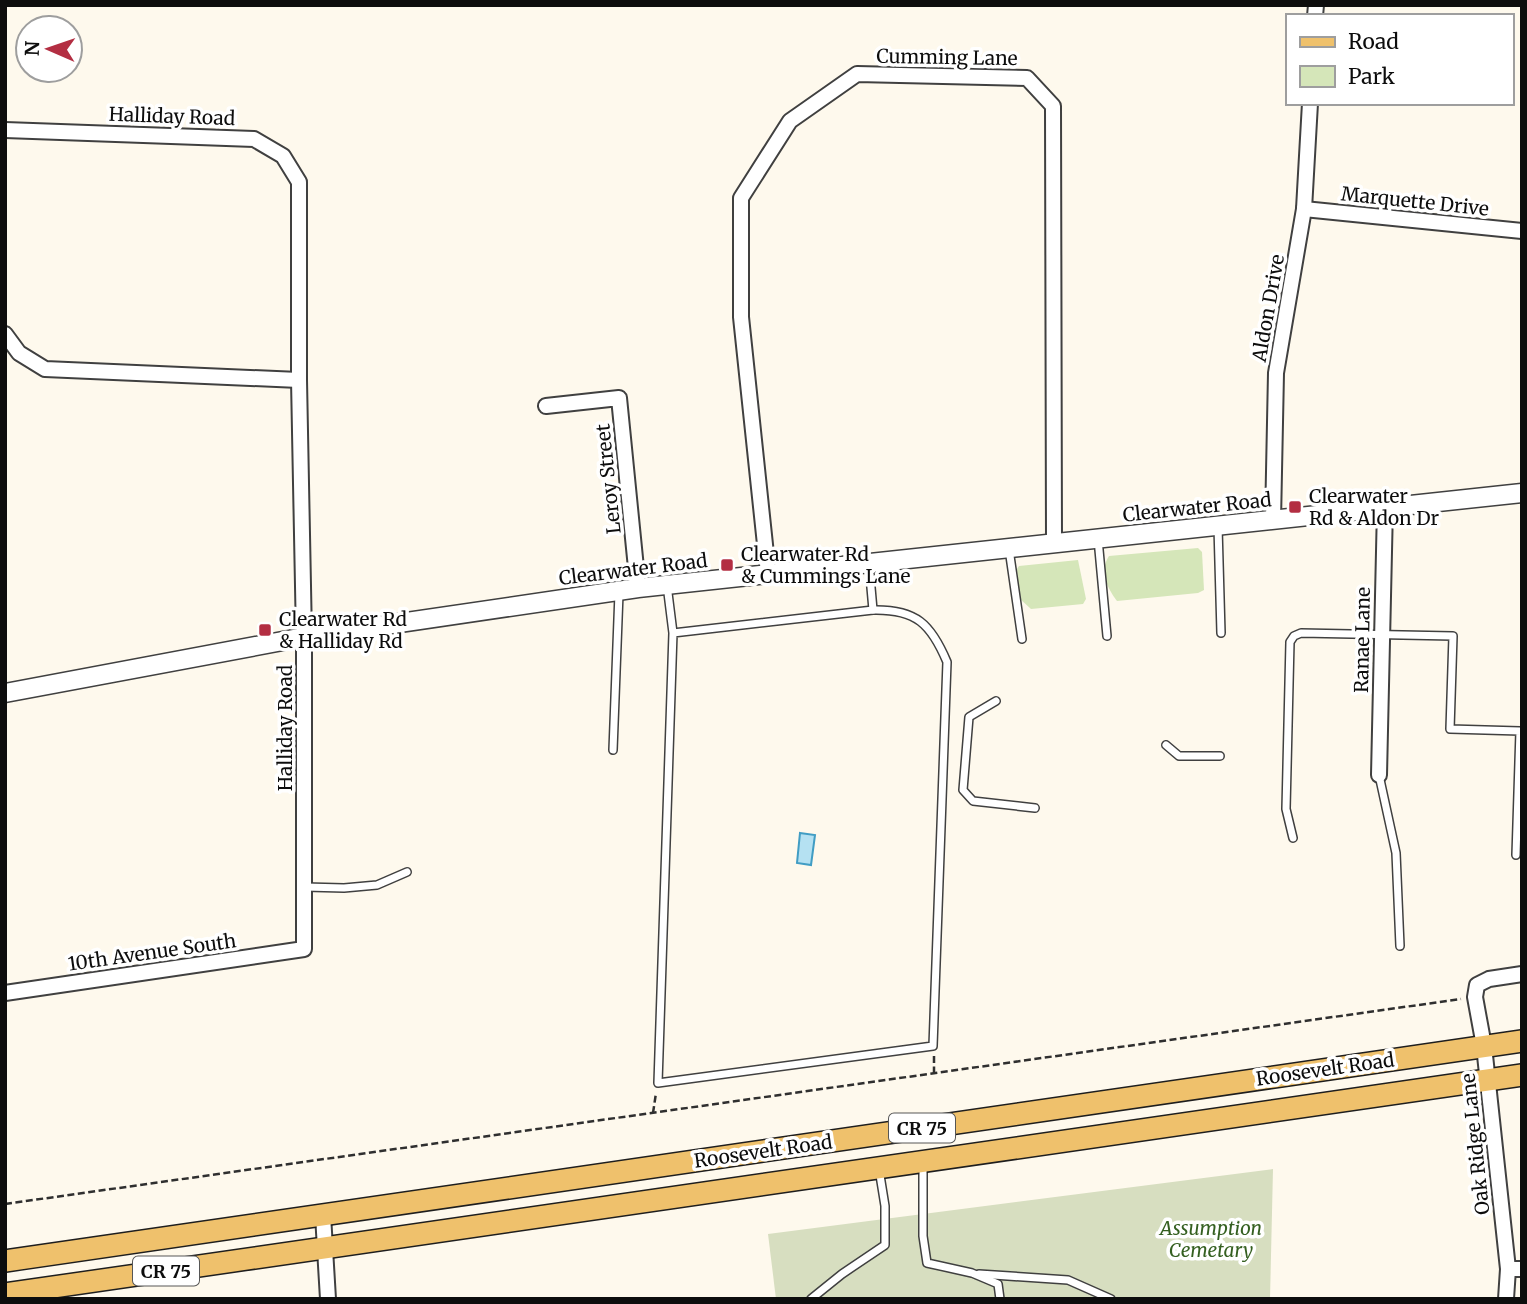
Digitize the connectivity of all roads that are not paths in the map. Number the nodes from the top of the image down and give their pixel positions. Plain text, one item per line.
1 (1310, 105) edge
2 (6, 130) edge
3 (5, 142) edge
4 (1304, 209) junction
5 (1522, 231) edge
6 (5, 334) edge
7 (299, 380) junction
8 (545, 407) dead end
9 (1522, 493) edge
10 (1385, 507) junction
11 (1273, 520) junction
12 (1218, 526) junction
13 (1097, 539) junction
14 (1054, 543) junction
15 (1008, 548) junction
16 (869, 562) junction
17 (768, 573) junction
18 (667, 585) junction
19 (638, 588) junction
20 (619, 591) junction
21 (873, 610) junction
22 (1221, 633) dead end
23 (673, 634) junction
24 (1382, 634) junction
25 (1107, 636) dead end
26 (304, 637) junction
27 (1022, 639) dead end
28 (5, 693) edge
29 (996, 701) dead end
30 (1166, 745) dead end
31 (613, 750) dead end
32 (1220, 756) dead end
33 (1378, 775) joint
34 (1035, 808) dead end
35 (1293, 838) dead end
36 (1516, 855) dead end
37 (407, 872) dead end
38 (304, 887) junction
39 (1400, 946) dead end
40 (304, 949) joint
41 (1522, 974) edge
42 (5, 993) edge
43 (1522, 1041) edge
44 (1483, 1046) junction
45 (1522, 1075) edge
46 (1487, 1080) junction
47 (923, 1161) junction
48 (879, 1168) junction
49 (323, 1215) junction
50 (326, 1248) junction
51 (5, 1261) edge
52 (1515, 1269) edge
53 (972, 1273) junction
54 (5, 1294) edge
55 (328, 1299) edge
56 (811, 1299) edge
57 (1000, 1299) edge
58 (1111, 1299) edge
59 (1506, 1299) edge

1 - 4 street, Aldon Drive
2 - 3 street, Halliday Road
2 - 7 street, Halliday Road
4 - 5 street, Marquette Drive
4 - 11 street, Aldon Drive
6 - 7 street
7 - 26 street, Halliday Road
8 - 19 street, Leroy Street
9 - 10 street, Clearwater Road
10 - 11 street, Clearwater Road
10 - 24 street, Ranae Lane
11 - 12 street, Clearwater Road
12 - 13 street, Clearwater Road
12 - 22 lane
13 - 14 street, Clearwater Road
13 - 25 lane
14 - 15 street, Clearwater Road
14 - 17 street, Cumming Lane
15 - 16 street, Clearwater Road
15 - 27 lane
16 - 17 street, Clearwater Road
16 - 21 lane
17 - 18 street, Clearwater Road
18 - 19 street, Clearwater Road
18 - 23 lane
19 - 20 street, Clearwater Road
20 - 26 street, Clearwater Road
20 - 31 lane
21 - 23 lane
21 - 23 lane
24 - 33 street, Ranae Lane
24 - 35 lane
24 - 36 lane
26 - 28 street, Clearwater Road
26 - 38 street, Halliday Road
29 - 34 lane
30 - 32 lane
33 - 39 lane
37 - 38 lane
38 - 40 street, Halliday Road
40 - 42 street, 10th Avenue South
41 - 44 street, Oak Ridge Lane
43 - 44 main road, Roosevelt Road / CR 75
44 - 46 street, Oak Ridge Lane
44 - 49 main road, Roosevelt Road / CR 75
45 - 46 main road, Roosevelt Road / CR 75
46 - 47 main road, Roosevelt Road / CR 75
46 - 52 street, Oak Ridge Lane
47 - 48 main road, Roosevelt Road / CR 75
47 - 53 lane
48 - 50 main road, Roosevelt Road / CR 75
48 - 56 lane
49 - 50 street
49 - 51 main road, Roosevelt Road / CR 75
50 - 54 main road, Roosevelt Road / CR 75
50 - 55 street
52 - 59 street, Oak Ridge Lane
53 - 57 lane
53 - 58 lane

